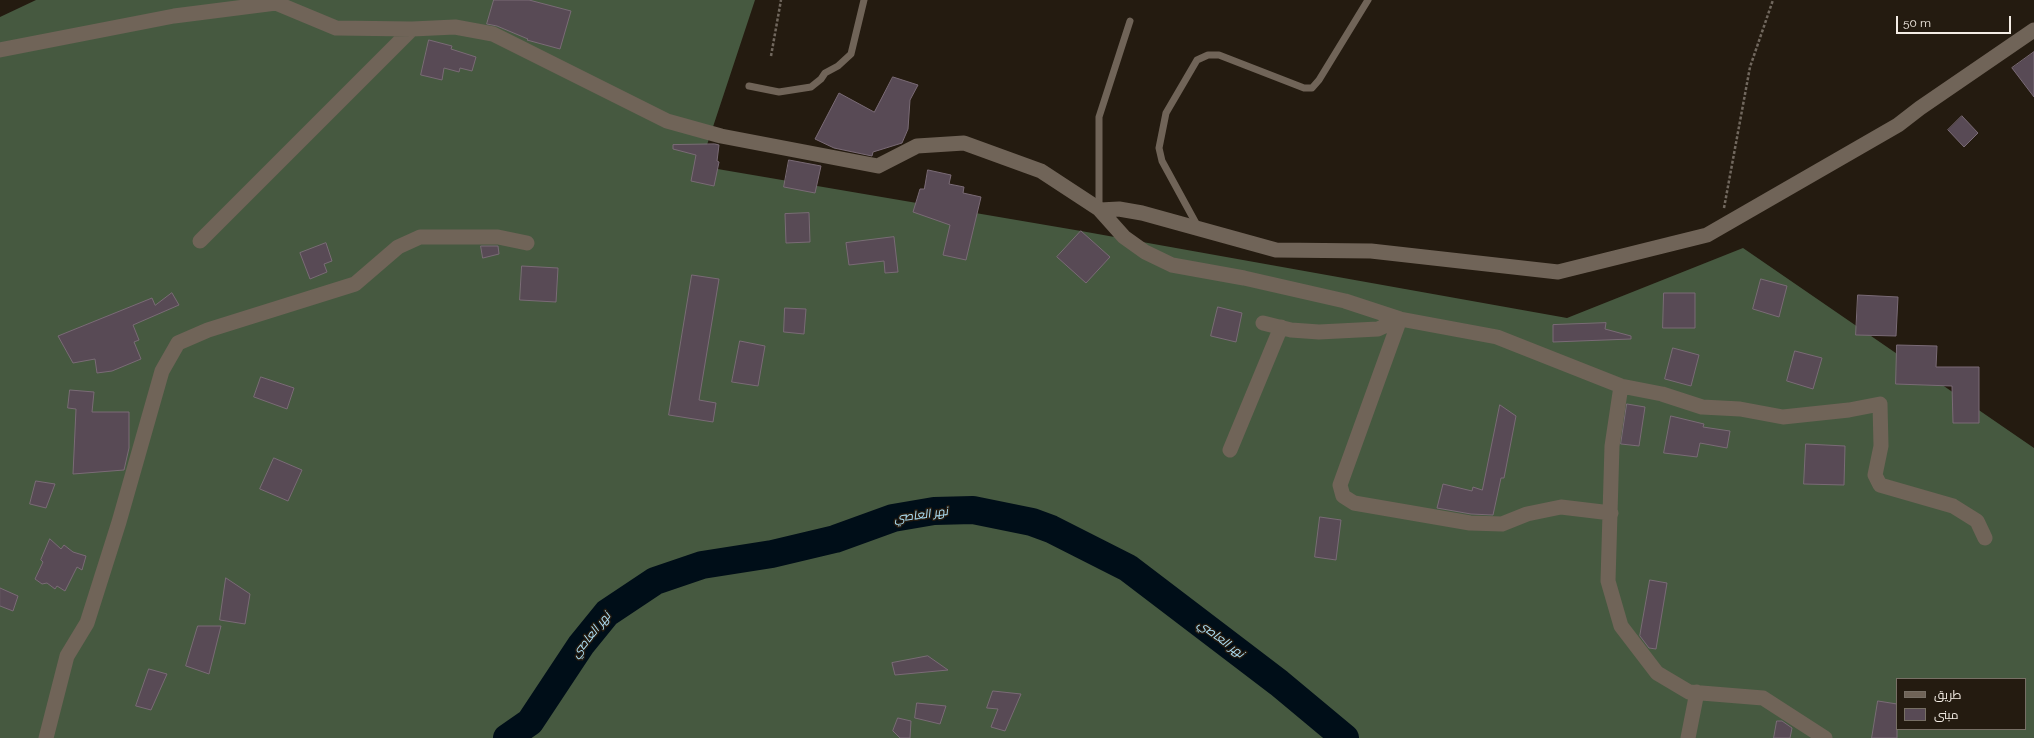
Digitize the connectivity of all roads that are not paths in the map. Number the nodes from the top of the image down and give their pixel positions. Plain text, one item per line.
1 (864, 0) edge
2 (1368, 0) edge
3 (1130, 21) dead end
4 (412, 29) junction
5 (2034, 30) edge
6 (0, 50) edge
7 (749, 86) dead end
8 (1099, 210) junction
9 (1199, 229) junction
10 (200, 241) dead end
11 (527, 243) dead end
12 (1400, 319) junction
13 (1263, 322) dead end
14 (1281, 328) junction
15 (1621, 386) junction
16 (1230, 450) dead end
17 (1611, 513) junction
18 (1986, 538) dead end
19 (1697, 692) junction
20 (46, 738) edge
21 (1688, 738) edge
22 (1825, 738) edge

1 - 7 lane
2 - 9 lane
3 - 8 lane
4 - 6 street
4 - 8 street
4 - 10 street
5 - 9 street
8 - 9 street
8 - 12 street
11 - 20 street
12 - 14 street
12 - 15 street
12 - 17 street
13 - 14 street
14 - 16 street
15 - 17 street
15 - 18 street
17 - 19 street
19 - 21 street
19 - 22 street

